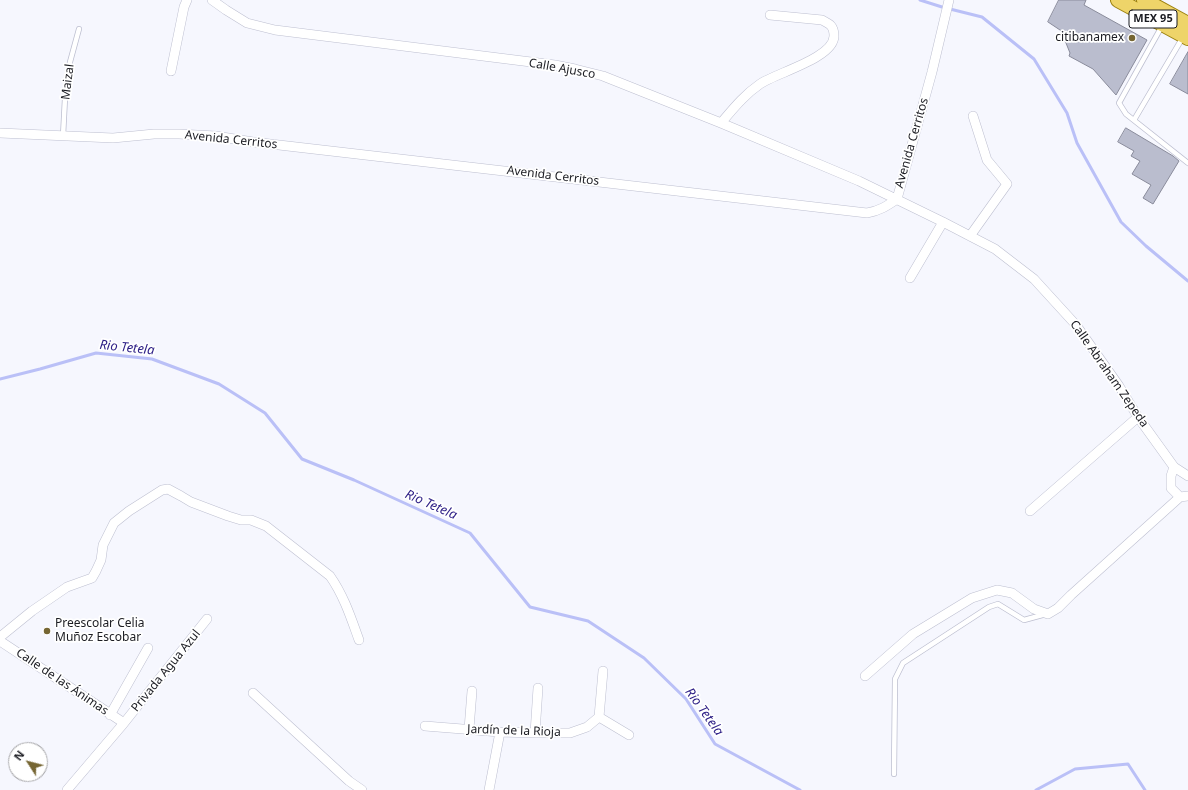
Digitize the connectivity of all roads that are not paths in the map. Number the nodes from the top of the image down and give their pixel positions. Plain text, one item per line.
1 (186, 0) edge
2 (212, 0) edge
3 (949, 0) edge
4 (1118, 0) edge
5 (1144, 0) edge
6 (770, 15) dead end
7 (1163, 24) junction
8 (79, 29) dead end
9 (1186, 32) edge
10 (171, 71) dead end
11 (973, 116) dead end
12 (1134, 120) junction
13 (721, 123) junction
14 (0, 133) edge
15 (63, 136) junction
16 (1188, 163) edge
17 (897, 199) junction
18 (943, 222) junction
19 (970, 236) junction
20 (910, 278) dead end
21 (1138, 417) junction
22 (1174, 466) junction
23 (1188, 476) edge
24 (1184, 496) edge
25 (1030, 511) dead end
26 (1048, 614) junction
27 (207, 619) dead end
28 (0, 637) edge
29 (359, 640) dead end
30 (0, 641) edge
31 (148, 648) dead end
32 (602, 671) dead end
33 (865, 676) dead end
34 (538, 688) dead end
35 (472, 691) dead end
36 (253, 693) dead end
37 (110, 715) junction
38 (599, 717) junction
39 (124, 723) junction
40 (425, 726) dead end
41 (469, 729) junction
42 (500, 732) junction
43 (535, 733) junction
44 (629, 735) dead end
45 (894, 774) dead end
46 (67, 790) edge
47 (362, 790) edge
48 (489, 790) edge

1 - 10 street
2 - 13 street, Calle Ajusco
3 - 17 street, Avenida Cerritos
4 - 7 main road, MEX 95
5 - 9 main road, MEX 95
6 - 13 street
7 - 9 main road, MEX 95
7 - 12 lane
8 - 15 lane, Maizal
9 - 12 lane
11 - 19 street
12 - 16 lane
13 - 17 street, Calle Ajusco
14 - 15 street, Avenida Cerritos
15 - 17 street, Avenida Cerritos
17 - 18 street, Calle Abraham Zepeda
18 - 19 street, Calle Abraham Zepeda
18 - 20 street
19 - 21 street, Calle Abraham Zepeda
21 - 22 street, Calle Abraham Zepeda
21 - 25 street
22 - 23 street, Calle Abraham Zepeda
22 - 24 street
24 - 26 street
26 - 33 street
26 - 45 lane
27 - 39 street, Privada Agua Azul
28 - 29 street
30 - 37 street, Calle de las Ánimas
31 - 37 street
32 - 38 street
34 - 43 street
35 - 41 street
36 - 47 street
37 - 39 street, Calle de las Ánimas
38 - 43 street, Jardín de la Rioja
38 - 44 street
39 - 46 street, Privada Agua Azul
40 - 41 street, Jardín de la Rioja
41 - 42 street, Jardín de la Rioja
42 - 43 street, Jardín de la Rioja
42 - 48 street

